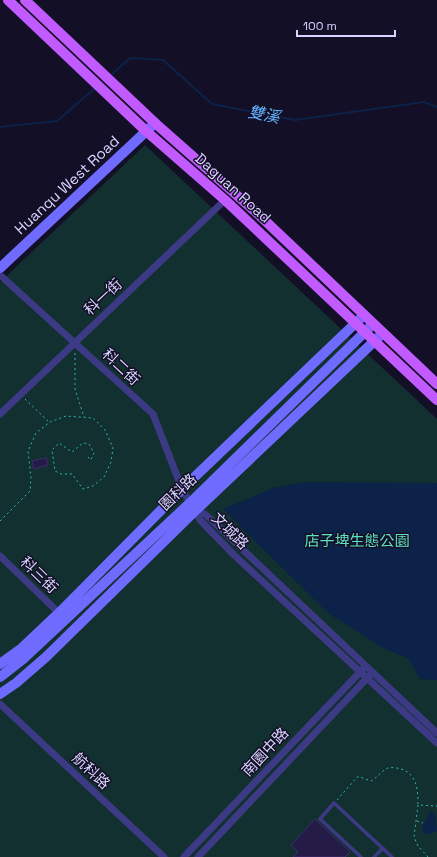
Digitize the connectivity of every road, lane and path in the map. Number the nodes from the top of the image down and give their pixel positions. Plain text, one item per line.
1 (8, 0) edge
2 (25, 0) edge
3 (155, 123) junction
4 (146, 131) junction
5 (225, 200) junction
6 (0, 268) edge
7 (0, 275) edge
8 (364, 315) junction
9 (356, 323) junction
10 (373, 324) junction
11 (365, 332) junction
12 (383, 333) junction
13 (375, 341) junction
14 (75, 342) junction
15 (437, 384) edge
16 (20, 395) junction
17 (437, 400) edge
18 (0, 414) edge
19 (84, 417) junction
20 (50, 422) junction
21 (87, 456) dead end
22 (182, 489) junction
23 (192, 507) junction
24 (0, 521) edge
25 (0, 556) edge
26 (59, 612) junction
27 (0, 664) edge
28 (365, 666) junction
29 (360, 672) junction
30 (370, 676) junction
31 (0, 677) edge
32 (0, 694) edge
33 (0, 704) edge
34 (437, 733) edge
35 (437, 743) edge
36 (334, 803) junction
37 (418, 805) junction
38 (437, 806) edge
39 (416, 821) junction
40 (423, 823) dead end
41 (383, 848) junction
42 (164, 857) edge
43 (184, 857) edge
44 (198, 857) edge
45 (361, 857) edge
46 (374, 857) edge
47 (392, 857) edge
48 (428, 857) edge

1 - 4 main road, Daguan Road
2 - 3 main road, Daguan Road
3 - 4 street, Huanqu West Road
3 - 8 main road, Daguan Road
4 - 5 main road, Daguan Road
4 - 6 street, Huanqu West Road
5 - 9 main road, Daguan Road
5 - 14 street, 科一街
7 - 14 street, 科二街
8 - 9 street
8 - 10 main road, Daguan Road
9 - 11 main road, Daguan Road
9 - 22 street
10 - 11 street, 園科路
10 - 12 main road, Daguan Road
11 - 13 main road, Daguan Road
11 - 23 street, 園科路
12 - 13 street
12 - 15 main road, Daguan Road
13 - 17 main road, Daguan Road
13 - 23 street
14 - 16 street, 科一街
14 - 19 path
14 - 22 street, 科二街
16 - 18 street, 科一街
16 - 20 path
19 - 20 path
19 - 21 path
20 - 24 path
22 - 23 street, 科二街
22 - 26 street
23 - 28 street, 文城路
23 - 29 street, 文城路
23 - 31 street, 園科路
23 - 32 street
25 - 26 street, 科三街
26 - 27 street
28 - 29 street, 南園中路
28 - 30 street, 文城路
29 - 30 street, 文城路
29 - 43 street, 南園中路
30 - 34 street, 文城路
30 - 35 street, 文城路
30 - 44 street, 南園中路
33 - 42 street, 航科路
36 - 37 path
36 - 41 lane
36 - 45 lane
37 - 38 path
37 - 39 path
39 - 40 path
39 - 48 path
41 - 46 lane
41 - 47 lane

